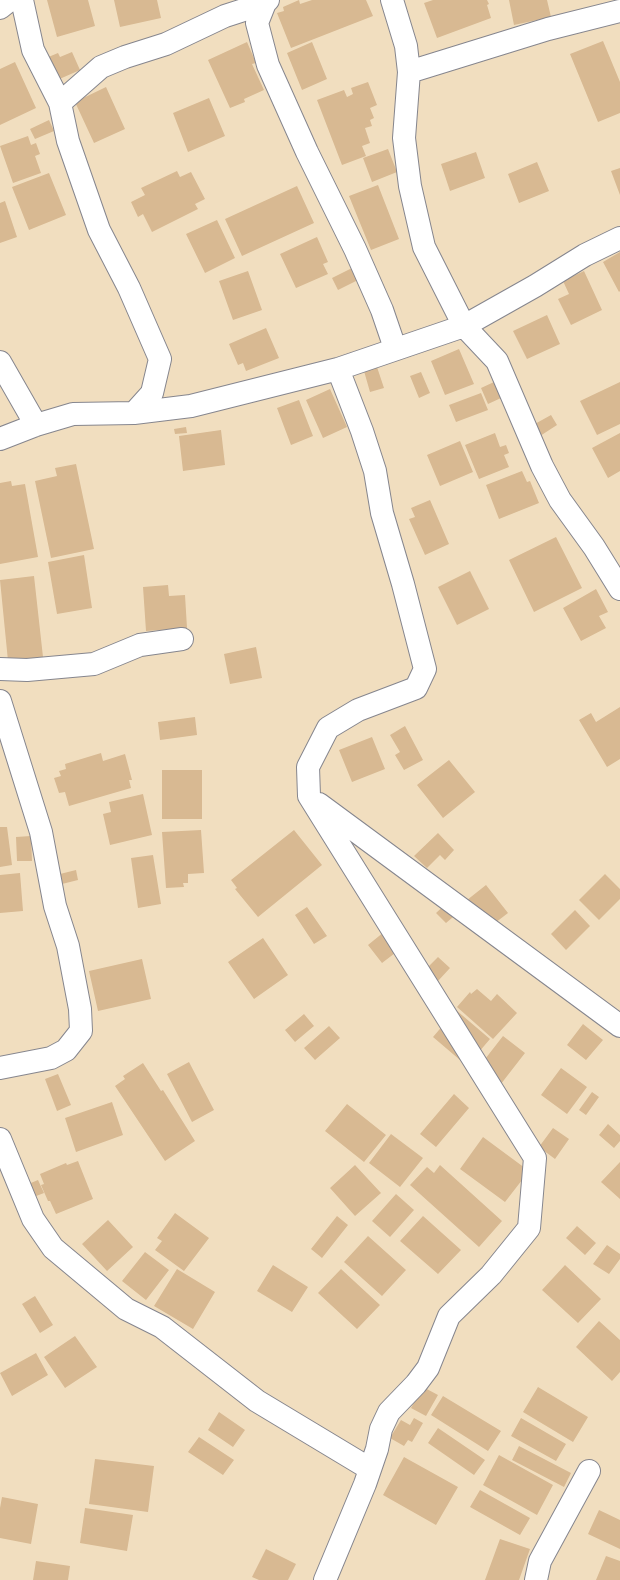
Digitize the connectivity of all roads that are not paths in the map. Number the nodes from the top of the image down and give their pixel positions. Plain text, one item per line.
1 (10, 0) edge
2 (22, 0) edge
3 (392, 0) edge
4 (266, 1) edge
5 (0, 8) edge
6 (620, 11) edge
7 (409, 72) junction
8 (60, 103) junction
9 (620, 238) edge
10 (464, 326) junction
11 (395, 348) junction
12 (0, 362) edge
13 (338, 369) junction
14 (134, 413) junction
15 (36, 425) junction
16 (0, 440) edge
17 (620, 589) edge
18 (182, 639) dead end
19 (0, 669) edge
20 (0, 701) edge
21 (309, 796) junction
22 (620, 1026) edge
23 (0, 1068) edge
24 (0, 1139) edge
25 (370, 1468) junction
26 (589, 1471) dead end
27 (325, 1580) edge
28 (536, 1580) edge

1 - 5 street
2 - 8 street
3 - 7 street
4 - 8 street
4 - 11 street
6 - 7 street
7 - 10 street
8 - 14 street
9 - 10 street
10 - 11 street
10 - 17 street
11 - 13 street
12 - 15 street
13 - 14 street
13 - 21 street
14 - 15 street
15 - 16 street
18 - 19 street
20 - 23 street
21 - 22 street
21 - 25 street
24 - 25 street
25 - 27 street
26 - 28 street

